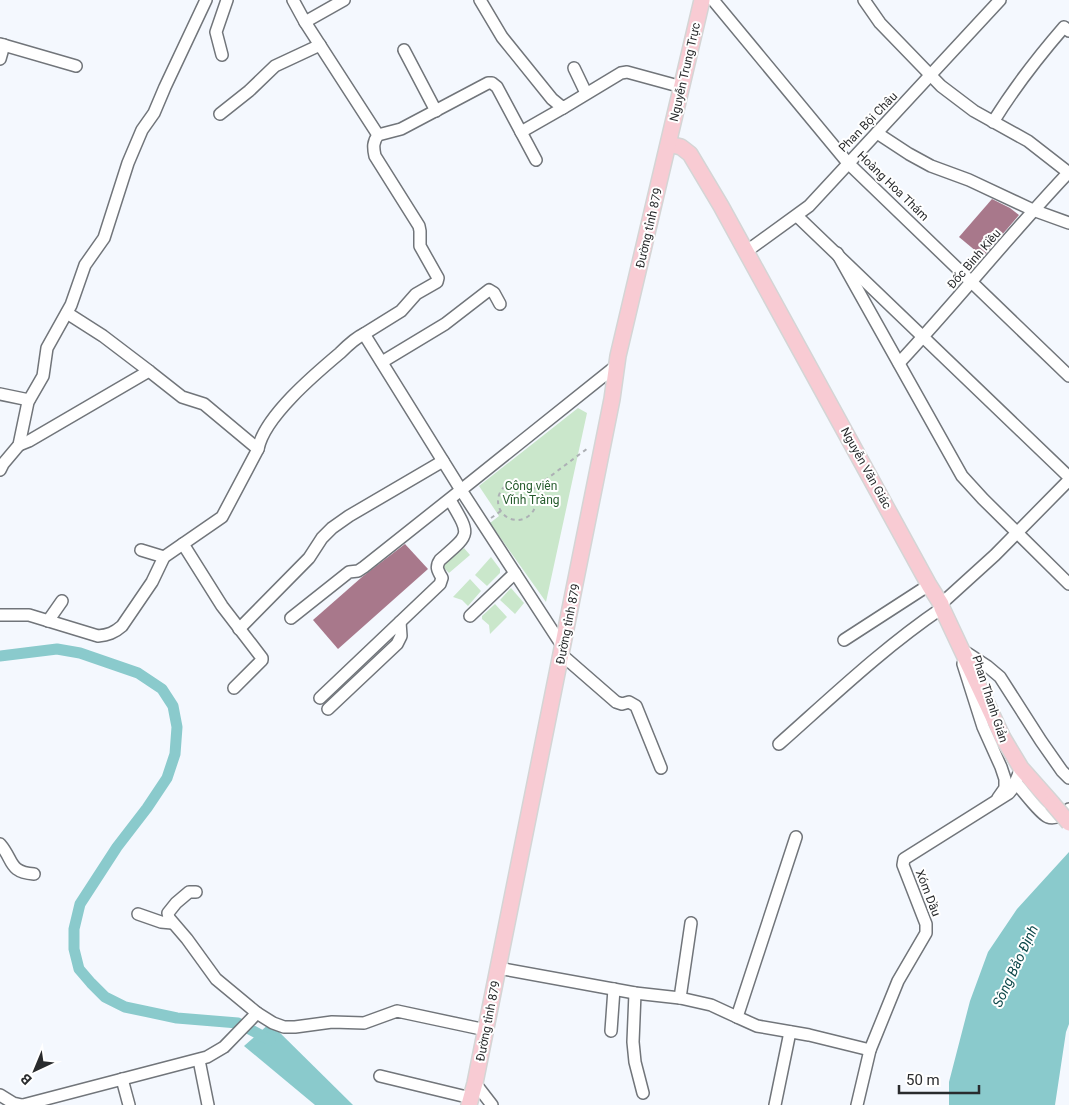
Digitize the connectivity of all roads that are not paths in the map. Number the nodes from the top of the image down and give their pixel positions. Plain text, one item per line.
1 (206, 0) edge
2 (293, 0) edge
3 (344, 0) edge
4 (480, 0) edge
5 (702, 0) edge
6 (713, 0) edge
7 (864, 0) edge
8 (1000, 0) edge
9 (224, 1) edge
10 (305, 22) junction
11 (1069, 31) edge
12 (2, 44) edge
13 (320, 45) junction
14 (404, 50) dead end
15 (222, 55) dead end
16 (0, 59) edge
17 (76, 66) dead end
18 (574, 68) dead end
19 (931, 76) junction
20 (682, 87) junction
21 (586, 93) junction
22 (563, 108) junction
23 (436, 111) junction
24 (220, 114) dead end
25 (993, 122) junction
26 (521, 132) junction
27 (877, 133) junction
28 (378, 135) junction
29 (668, 144) junction
30 (536, 160) dead end
31 (848, 163) junction
32 (1069, 172) edge
33 (1033, 210) junction
34 (798, 216) junction
35 (1069, 223) edge
36 (747, 251) junction
37 (837, 253) junction
38 (972, 282) junction
39 (500, 304) dead end
40 (67, 313) junction
41 (364, 334) junction
42 (923, 336) junction
43 (382, 362) junction
44 (899, 363) junction
45 (616, 366) junction
46 (149, 372) junction
47 (1069, 376) edge
48 (0, 394) edge
49 (29, 400) junction
50 (19, 445) junction
51 (258, 449) junction
52 (443, 461) junction
53 (0, 470) edge
54 (1069, 478) edge
55 (461, 490) junction
56 (450, 500) junction
57 (1017, 534) junction
58 (184, 544) junction
59 (141, 550) dead end
60 (164, 558) junction
61 (514, 572) junction
62 (1069, 584) edge
63 (929, 585) junction
64 (62, 600) dead end
65 (941, 606) junction
66 (0, 615) edge
67 (470, 616) dead end
68 (291, 618) dead end
69 (48, 621) junction
70 (400, 622) junction
71 (239, 629) junction
72 (844, 640) dead end
73 (960, 648) junction
74 (563, 651) junction
75 (234, 688) dead end
76 (320, 698) dead end
77 (328, 709) dead end
78 (779, 744) dead end
79 (661, 768) dead end
80 (1018, 775) junction
81 (1069, 778) edge
82 (993, 804) junction
83 (1069, 809) edge
84 (1069, 823) edge
85 (796, 837) dead end
86 (0, 844) edge
87 (34, 874) dead end
88 (196, 892) dead end
89 (138, 914) dead end
90 (172, 923) junction
91 (691, 923) dead end
92 (498, 968) junction
93 (614, 990) junction
94 (635, 993) junction
95 (680, 998) junction
96 (256, 1014) junction
97 (737, 1017) junction
98 (486, 1030) junction
99 (611, 1031) dead end
100 (790, 1032) junction
101 (870, 1050) junction
102 (199, 1060) junction
103 (380, 1076) dead end
104 (122, 1079) junction
105 (643, 1093) dead end
106 (0, 1095) edge
107 (472, 1095) edge
108 (23, 1105) edge
109 (129, 1105) edge
110 (208, 1105) edge
111 (492, 1105) edge
112 (774, 1105) edge
113 (857, 1105) edge

1 - 40 street
2 - 10 street
3 - 10 street
4 - 22 street
5 - 20 main road, Nguyễn Trung Trực
6 - 31 street, Hoàng Hoa Thám
7 - 19 street
8 - 19 street, Phan Bội Châu
9 - 15 street
10 - 13 street
11 - 25 street
12 - 16 street
12 - 17 street
13 - 24 street
13 - 28 street
14 - 23 street
18 - 21 street
19 - 25 street
19 - 27 street, Phan Bội Châu
20 - 21 street
20 - 29 main road, Nguyễn Trung Trực
21 - 22 street
22 - 26 street
23 - 26 street
23 - 28 street
25 - 32 street
26 - 30 street
27 - 31 street, Phan Bội Châu
27 - 33 street
28 - 41 street
29 - 36 main road, Nguyễn Văn Giác
29 - 45 main road, Đường tỉnh 879
31 - 34 street, Phan Bội Châu
31 - 38 street, Hoàng Hoa Thám
32 - 33 street, Đốc Binh Kiều
33 - 35 street
33 - 38 street, Đốc Binh Kiều
34 - 36 street, Phan Bội Châu
34 - 37 street
36 - 63 main road, Nguyễn Văn Giác
37 - 42 street
37 - 44 street
38 - 42 street, Đốc Binh Kiều
38 - 47 street, Hoàng Hoa Thám
39 - 43 street
40 - 46 street
40 - 49 street
41 - 43 street
41 - 51 street
42 - 44 street, Đốc Binh Kiều
42 - 54 street
43 - 52 street
44 - 57 street
45 - 55 street
45 - 74 main road, Đường tỉnh 879
46 - 50 street
46 - 51 street
48 - 49 street
49 - 50 street
50 - 53 street
51 - 58 street
52 - 55 street
52 - 71 street
54 - 57 street
55 - 56 street
55 - 61 street
56 - 68 street
56 - 70 street
57 - 62 street
57 - 65 street
58 - 60 street
58 - 71 street
59 - 60 street
60 - 69 street
61 - 67 street
61 - 74 street
63 - 65 main road, Nguyễn Văn Giác
63 - 72 street
64 - 69 street
65 - 73 main road, Nguyễn Văn Giác
65 - 78 street
66 - 69 street
70 - 76 street
70 - 77 street
71 - 75 street
73 - 80 main road, Nguyễn Văn Giác
73 - 81 street, Phan Thanh Giản
73 - 82 street, Phan Thanh Giản
74 - 79 street
74 - 92 main road, Đường tỉnh 879
80 - 82 street, Xóm Dầu
80 - 83 street
80 - 84 main road, Nguyễn Văn Giác, bridge
82 - 101 street, Xóm Dầu
85 - 97 street
86 - 87 street
88 - 90 street
89 - 90 street
90 - 96 street
91 - 95 street
92 - 93 street
92 - 98 main road, Đường tỉnh 879
93 - 94 street
93 - 99 street
94 - 95 street
94 - 105 street
95 - 97 street
96 - 98 street
96 - 102 street
97 - 100 street
98 - 107 main road, Đường tỉnh 879
100 - 101 street
100 - 112 street
101 - 113 street, Xóm Dầu
102 - 104 street
102 - 110 street
103 - 107 street
104 - 108 street
104 - 109 street
106 - 108 street
107 - 111 street

